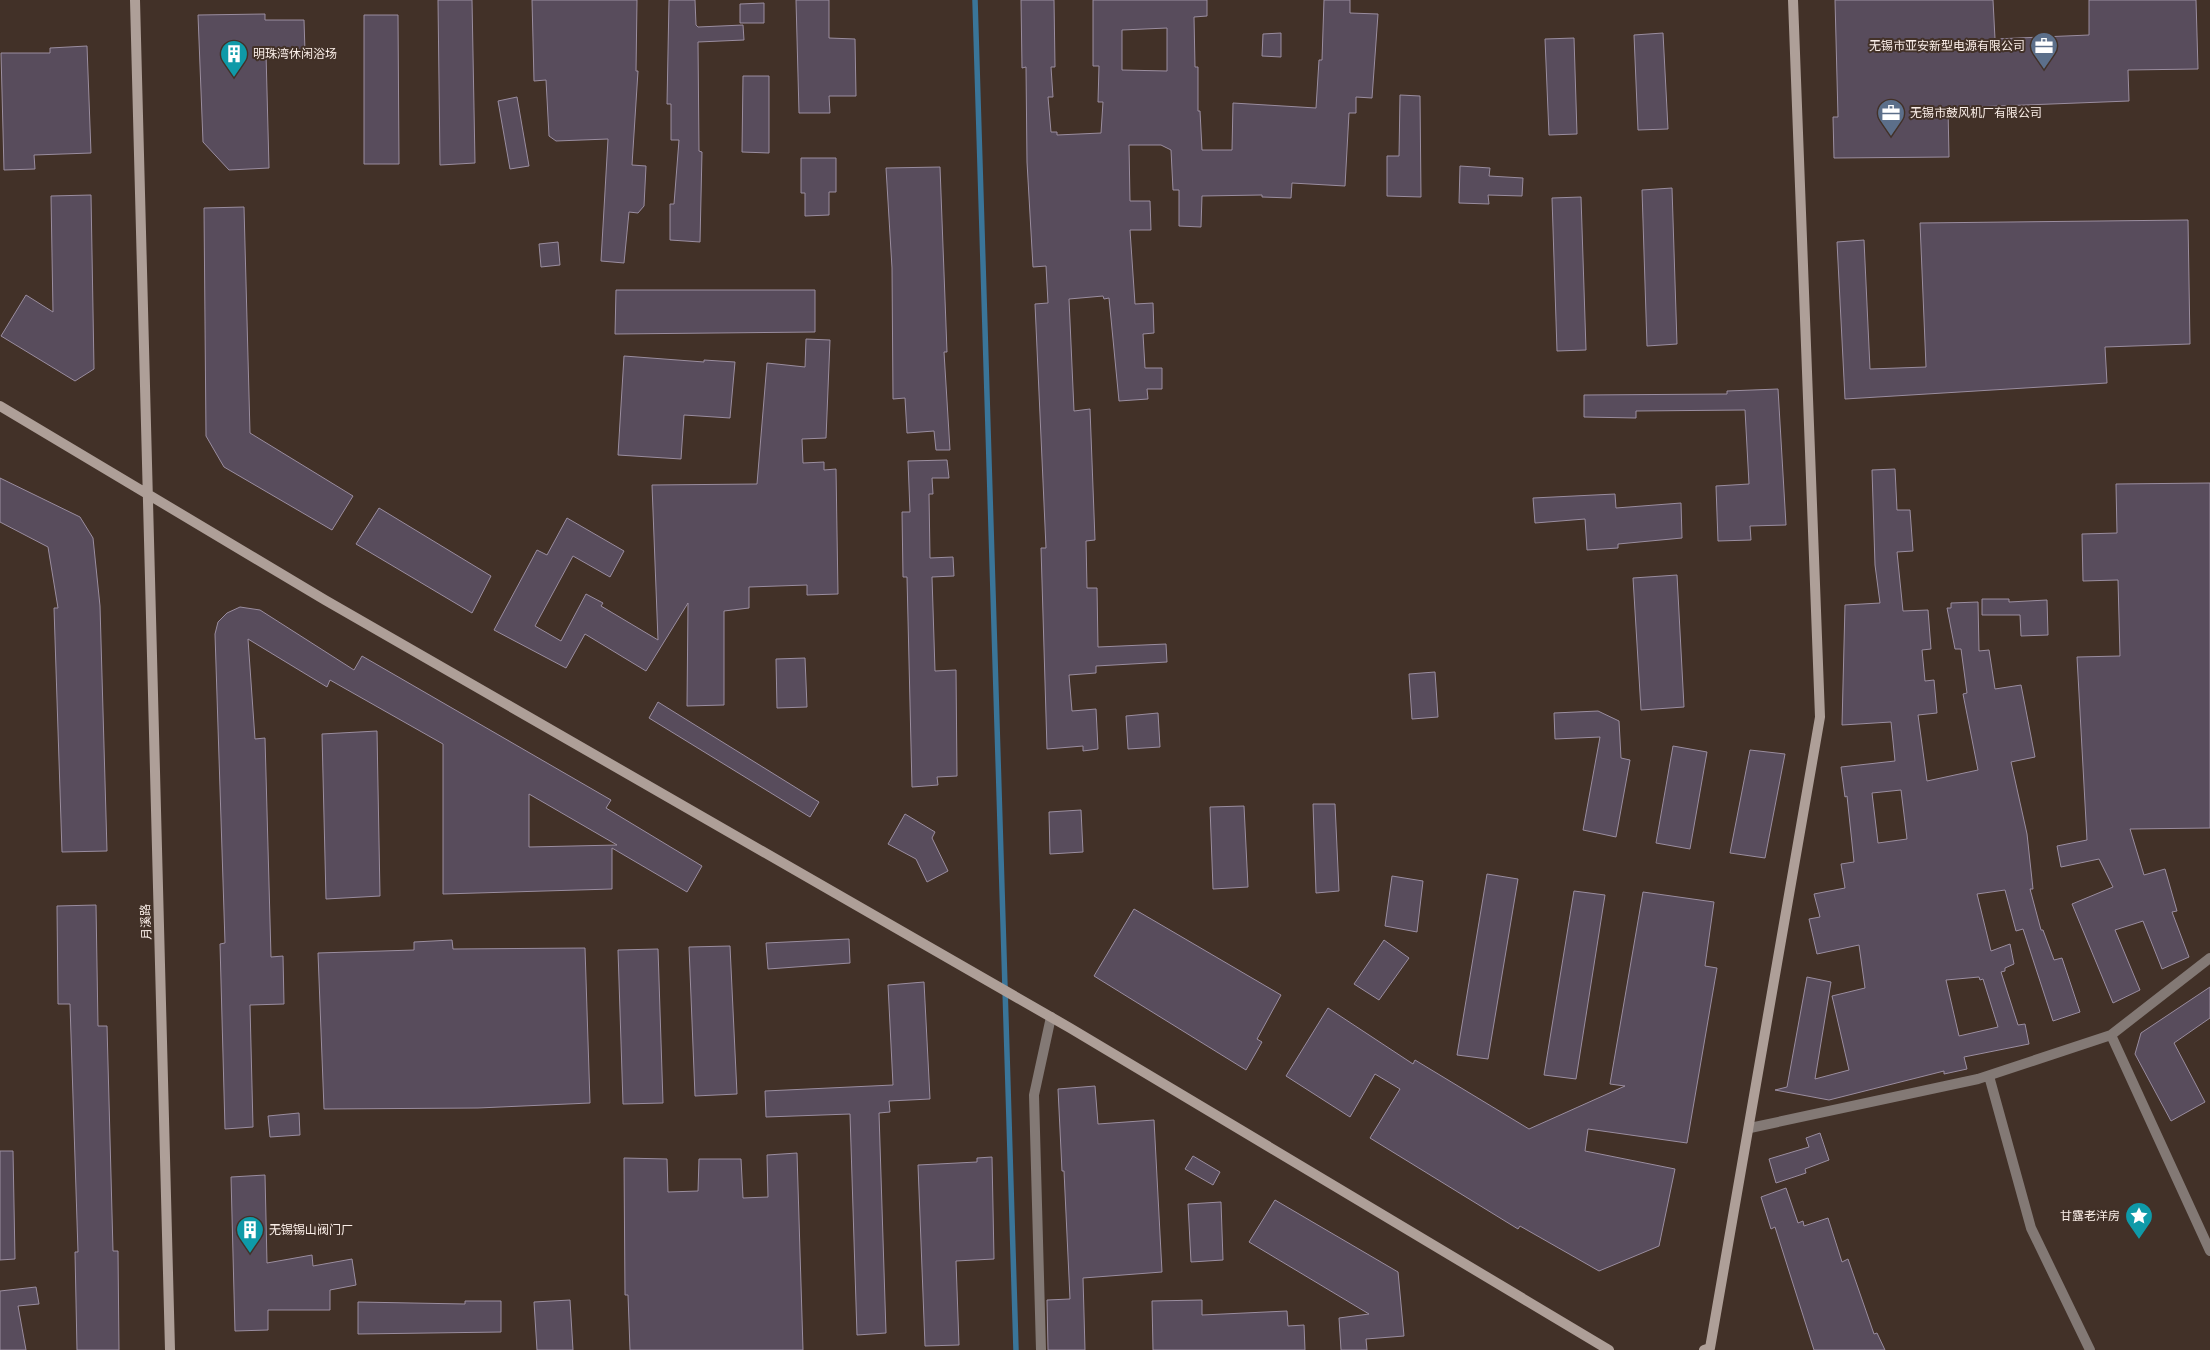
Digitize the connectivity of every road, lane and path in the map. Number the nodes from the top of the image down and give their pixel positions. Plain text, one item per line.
1 (135, 0) edge
2 (1794, 0) edge
3 (0, 406) edge
4 (147, 493) junction
5 (2210, 958) edge
6 (1051, 1017) junction
7 (2110, 1035) junction
8 (1988, 1076) junction
9 (1750, 1128) junction
10 (2210, 1251) edge
11 (170, 1350) edge
12 (1041, 1350) edge
13 (1609, 1350) edge
14 (1704, 1350) edge
15 (2090, 1350) edge

1 - 4 street, 月溪路
2 - 9 street
3 - 4 street
4 - 6 street
4 - 11 street, 月溪路
5 - 7 street
6 - 12 street
6 - 13 street
7 - 8 street
7 - 10 street
8 - 9 street
8 - 15 street
9 - 14 street

